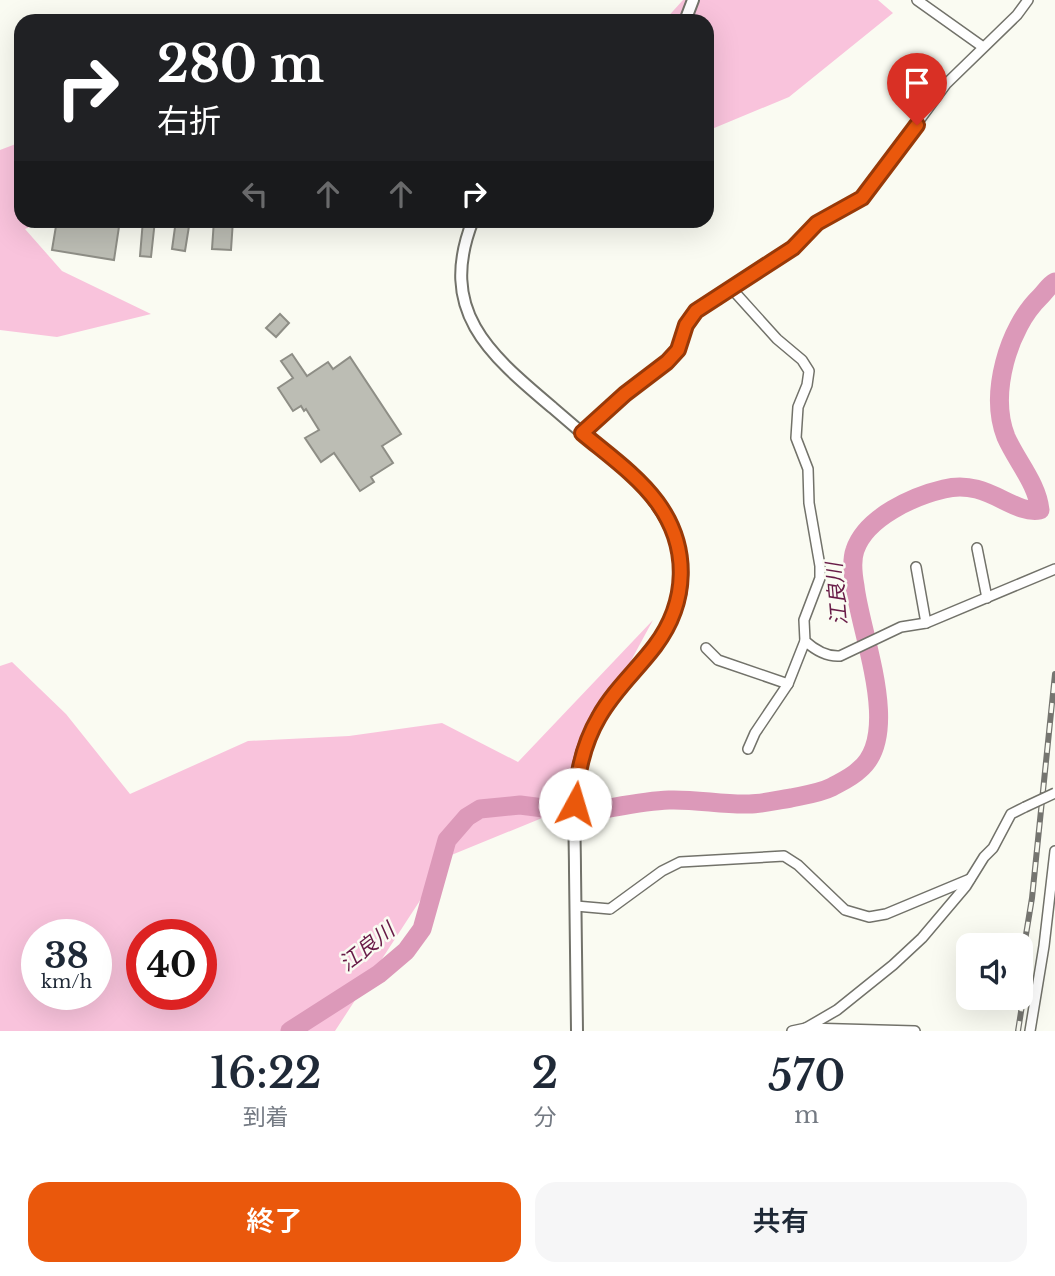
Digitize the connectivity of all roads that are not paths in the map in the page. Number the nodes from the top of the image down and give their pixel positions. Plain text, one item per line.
1 (917, 0) edge
2 (1028, 0) edge
3 (983, 47) junction
4 (469, 228) edge
5 (731, 288) junction
6 (582, 433) junction
7 (977, 548) dead end
8 (916, 567) dead end
9 (1055, 569) edge
10 (987, 598) junction
11 (926, 623) junction
12 (805, 641) junction
13 (706, 648) dead end
14 (788, 684) junction
15 (748, 749) dead end
16 (1055, 793) edge
17 (1055, 850) edge
18 (970, 879) junction
19 (576, 906) junction
20 (806, 1028) junction
21 (577, 1031) edge
22 (792, 1031) edge
23 (915, 1031) edge
24 (1030, 1031) edge

1 - 3 street
2 - 3 street
3 - 5 street
4 - 6 street
5 - 6 street
5 - 12 street
6 - 19 street
7 - 10 street
8 - 11 street
9 - 10 street
10 - 11 street
11 - 12 street
12 - 14 street
13 - 14 street
14 - 15 street
16 - 18 street, bridge
17 - 24 street
18 - 19 street
18 - 20 street
19 - 21 street
20 - 22 street
20 - 23 street

